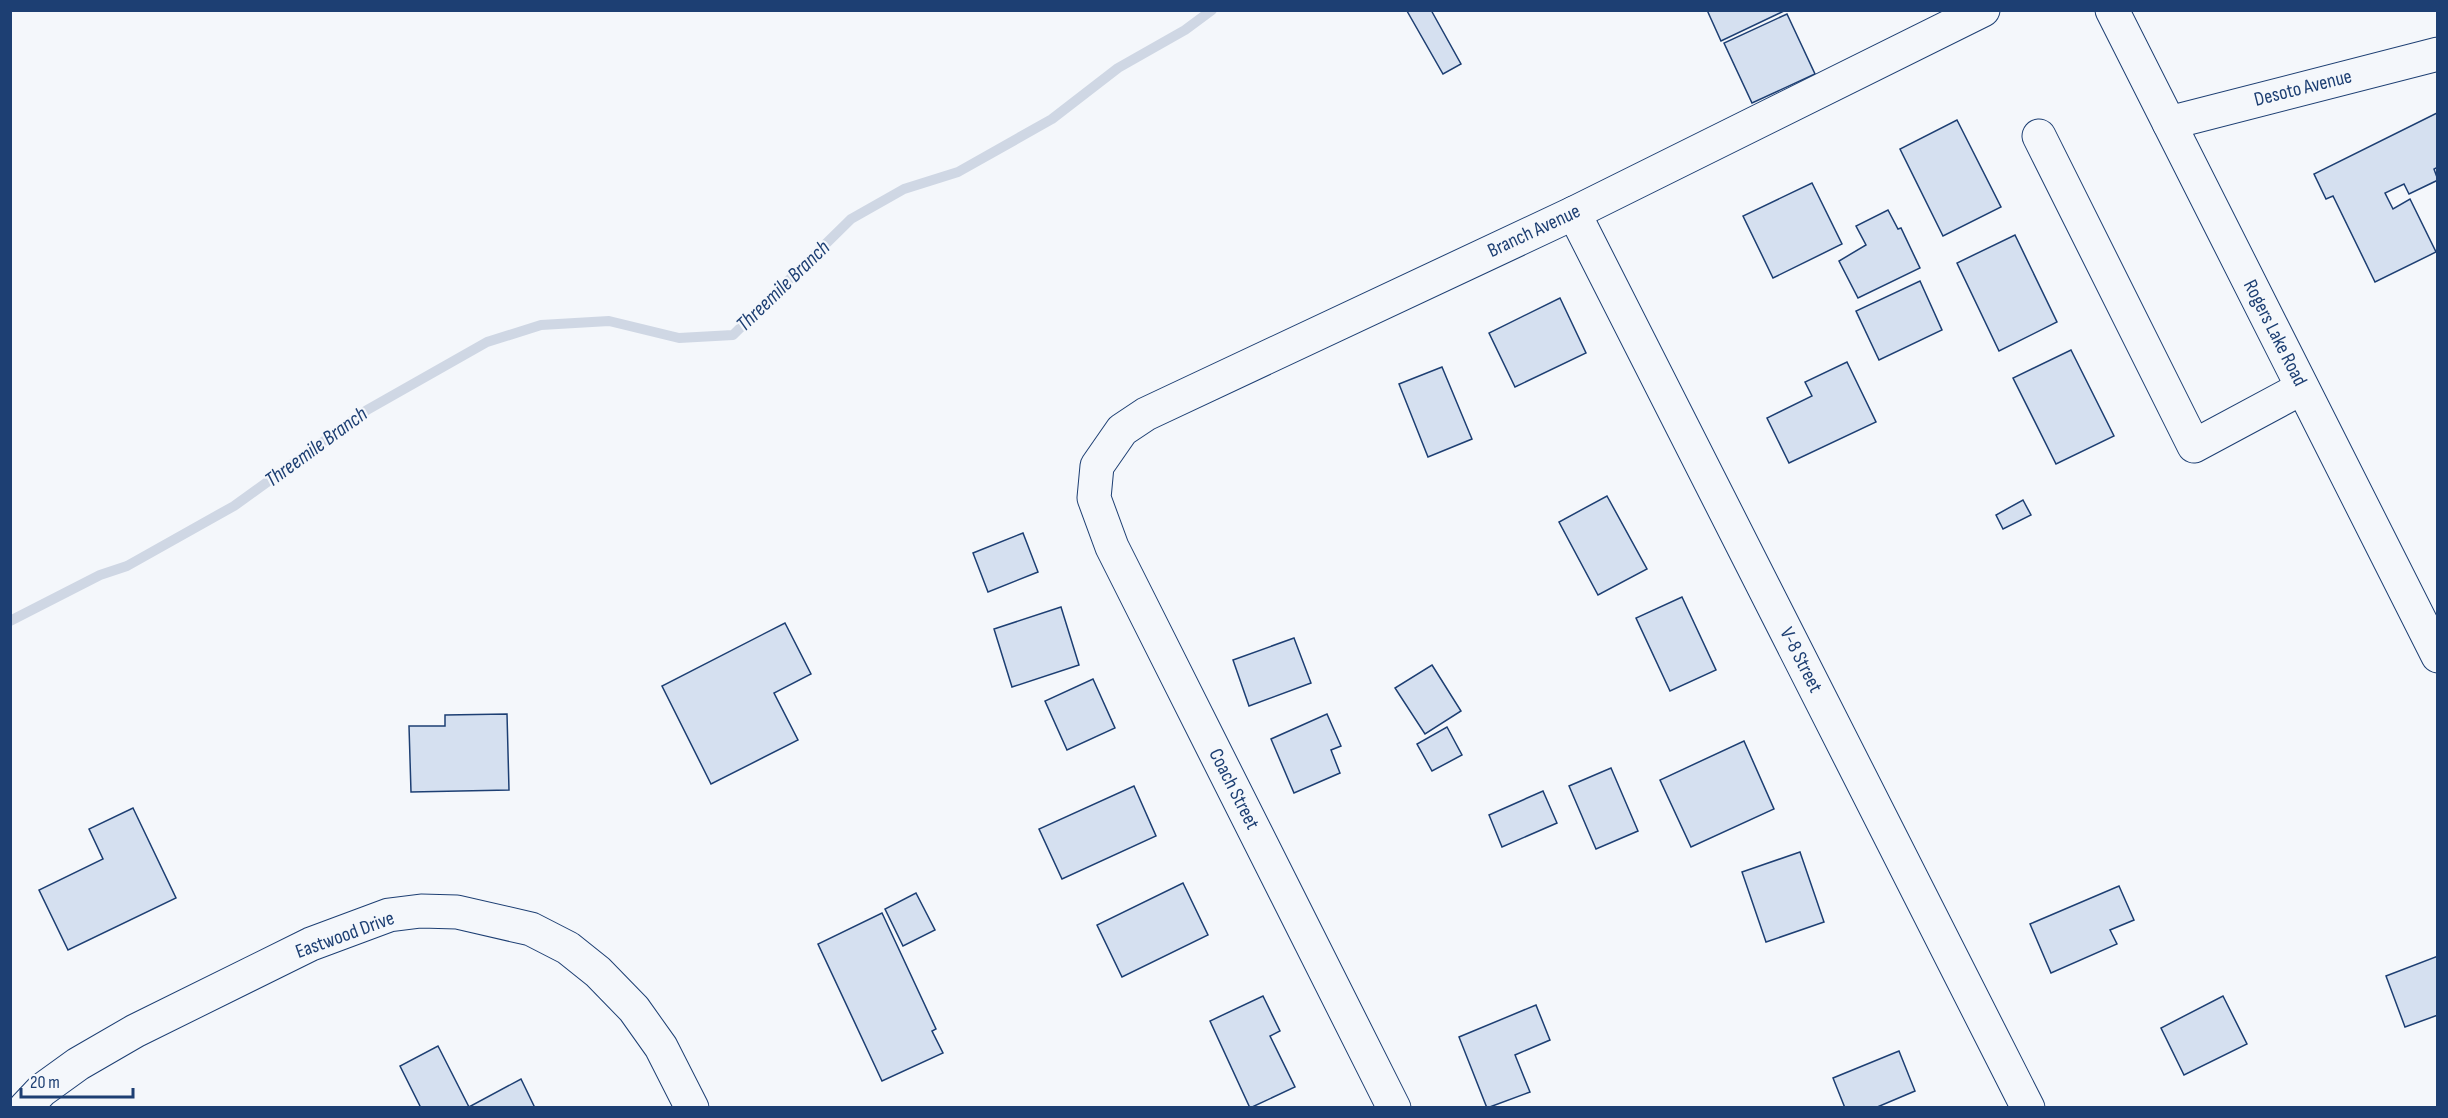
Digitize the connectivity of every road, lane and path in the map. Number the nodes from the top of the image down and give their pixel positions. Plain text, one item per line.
1 (1983, 10) edge
2 (2112, 10) edge
3 (2438, 54) edge
4 (2169, 123) junction
5 (2039, 135) dead end
6 (1574, 213) junction
7 (2302, 388) junction
8 (1097, 466) joint
9 (2435, 644) edge
10 (25, 1107) edge
11 (692, 1107) edge
12 (1394, 1107) edge
13 (2028, 1107) edge

1 - 6 street, Branch Avenue
2 - 4 street, Rogers Lake Road
3 - 4 street, Desoto Avenue
4 - 7 street, Rogers Lake Road
5 - 7 street
6 - 8 street, Branch Avenue
6 - 13 street, V-8 Street
7 - 9 street, Rogers Lake Road
8 - 12 street, Coach Street
10 - 11 street, Eastwood Drive

